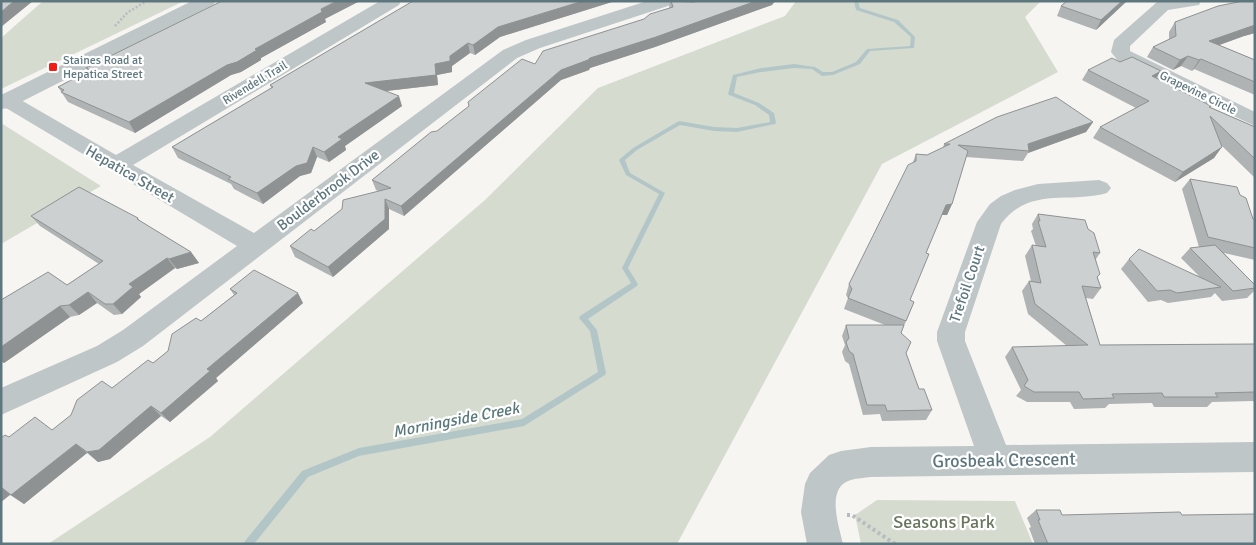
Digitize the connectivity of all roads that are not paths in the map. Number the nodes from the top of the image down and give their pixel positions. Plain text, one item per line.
1 (206, 1) edge
2 (393, 1) edge
3 (665, 1) edge
4 (1193, 1) edge
5 (4, 101) edge
6 (1255, 120) edge
7 (116, 165) junction
8 (1099, 188) dead end
9 (256, 245) junction
10 (1, 402) edge
11 (1255, 457) edge
12 (995, 460) junction
13 (825, 544) edge

1 - 5 street
2 - 7 street, Rivendell Trail
3 - 9 street, Boulderbrook Drive
4 - 6 street, Grapevine Circle
5 - 7 street, Hepatica Street
7 - 9 street, Hepatica Street
8 - 12 street, Trefoil Court
9 - 10 street, Boulderbrook Drive
11 - 12 street, Grosbeak Crescent
12 - 13 street, Grosbeak Crescent

